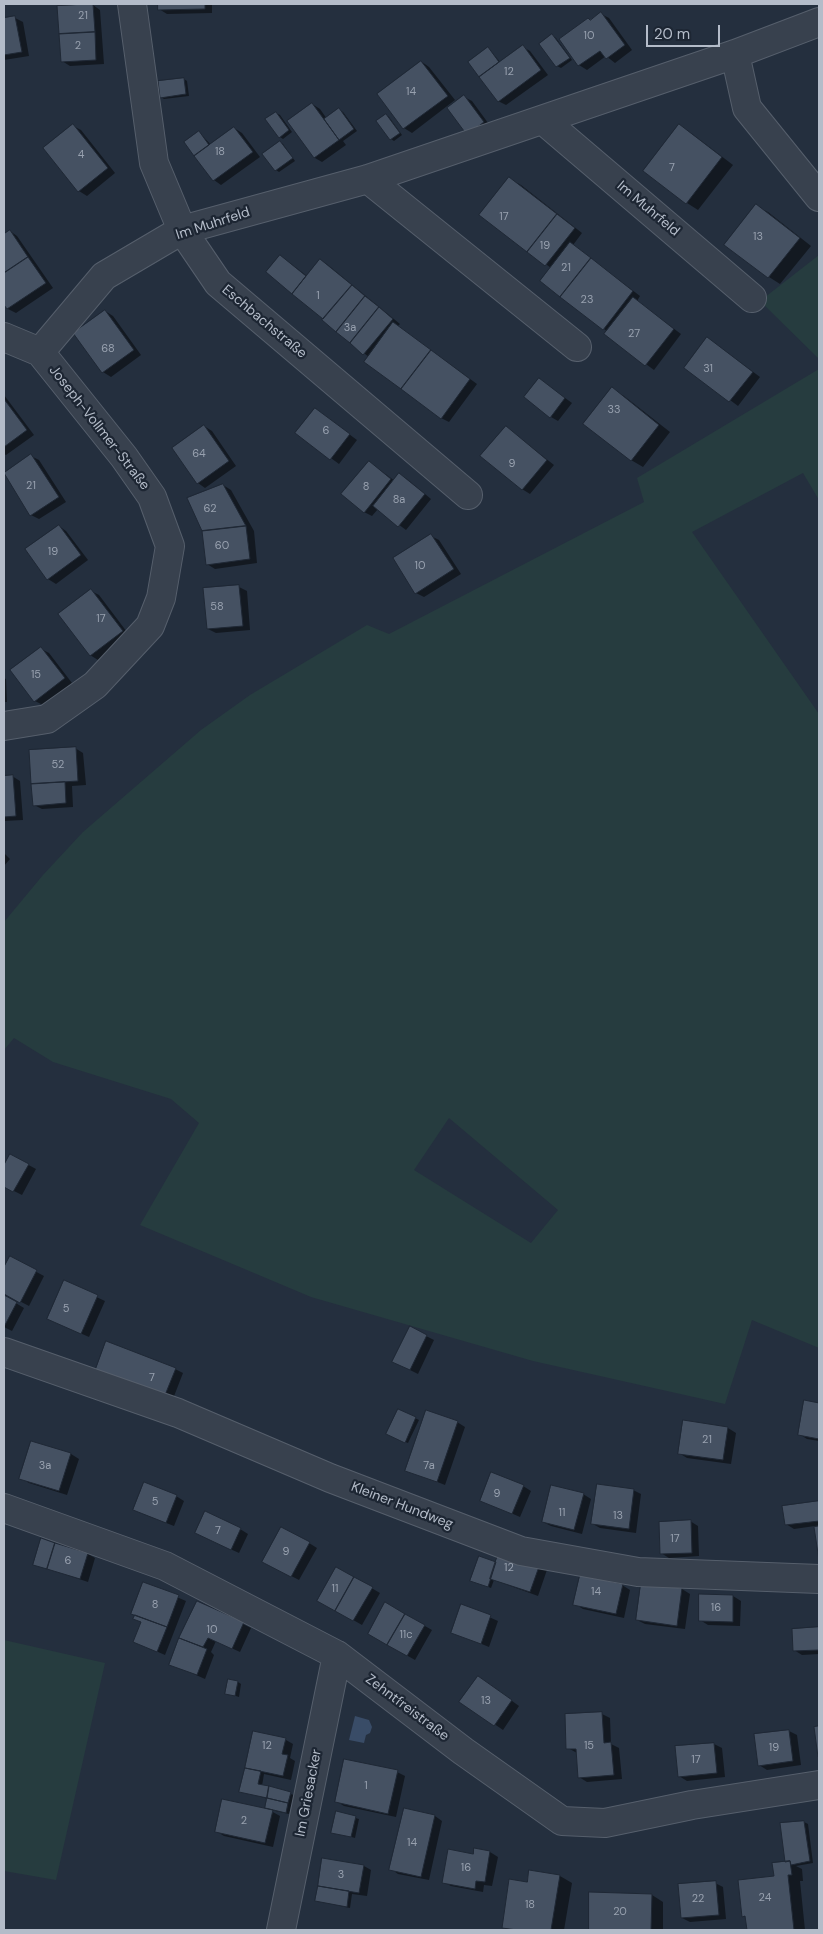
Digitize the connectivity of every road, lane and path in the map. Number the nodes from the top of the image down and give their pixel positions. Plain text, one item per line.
1 (132, 4) edge
2 (819, 22) edge
3 (735, 54) junction
4 (543, 120) junction
5 (368, 180) junction
6 (819, 197) edge
7 (182, 230) junction
8 (752, 298) dead end
9 (4, 337) edge
10 (577, 347) dead end
11 (40, 352) junction
12 (468, 496) dead end
13 (4, 726) edge
14 (4, 1352) edge
15 (4, 1508) edge
16 (819, 1579) edge
17 (336, 1655) junction
18 (819, 1785) edge
19 (281, 1930) edge

1 - 7 street, Eschbachstraße
2 - 3 street, Im Muhrfeld
3 - 4 street, Im Muhrfeld
3 - 6 street
4 - 5 street, Im Muhrfeld
4 - 8 street, Im Muhrfeld
5 - 7 street, Im Muhrfeld
5 - 10 street
7 - 11 street, Im Muhrfeld
7 - 12 street, Eschbachstraße
9 - 11 street, Joseph-Vollmer-Straße
11 - 13 street, Joseph-Vollmer-Straße
14 - 16 street, Kleiner Hundweg
15 - 17 street, Zehntfreistraße
17 - 18 street, Zehntfreistraße
17 - 19 street, Im Griesacker

